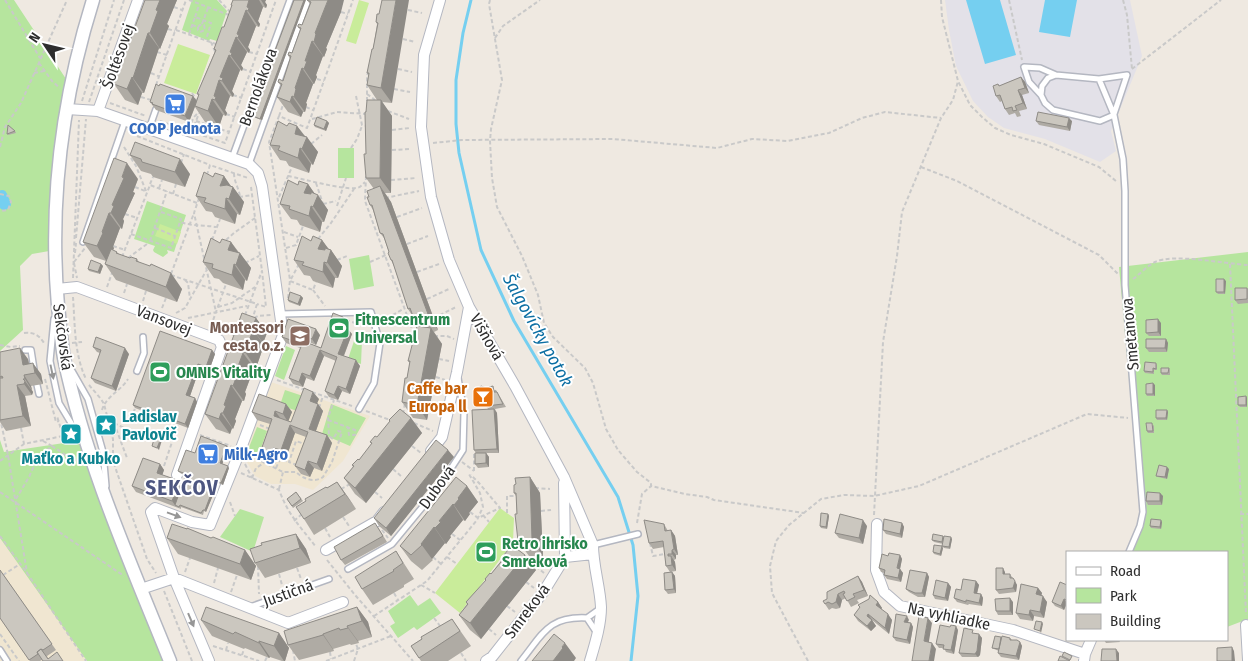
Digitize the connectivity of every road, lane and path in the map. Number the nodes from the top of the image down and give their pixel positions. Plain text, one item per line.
1 (5, 0) edge
2 (67, 0) edge
3 (93, 0) edge
4 (114, 0) edge
5 (124, 0) edge
6 (138, 0) edge
7 (186, 0) edge
8 (189, 0) edge
9 (219, 0) edge
10 (276, 0) edge
11 (290, 0) edge
12 (308, 0) edge
13 (353, 0) edge
14 (440, 0) edge
15 (490, 0) edge
16 (540, 0) edge
17 (941, 0) edge
18 (1009, 0) edge
19 (1123, 0) edge
20 (1221, 0) edge
21 (200, 4) junction
22 (266, 6) dead end
23 (174, 7) dead end
24 (208, 7) junction
25 (273, 9) junction
26 (182, 10) junction
27 (408, 10) dead end
28 (341, 12) dead end
29 (422, 13) dead end
30 (348, 14) junction
31 (195, 17) junction
32 (204, 20) junction
33 (202, 24) junction
34 (192, 25) junction
35 (259, 25) dead end
36 (198, 27) junction
37 (266, 28) junction
38 (168, 29) dead end
39 (205, 29) junction
40 (175, 30) junction
41 (209, 31) junction
42 (200, 32) junction
43 (189, 34) junction
44 (198, 37) junction
45 (495, 38) junction
46 (403, 39) dead end
47 (206, 40) junction
48 (211, 42) junction
49 (415, 42) dead end
50 (217, 44) edge
51 (157, 52) dead end
52 (249, 52) dead end
53 (326, 52) dead end
54 (257, 54) junction
55 (334, 54) junction
56 (167, 55) junction
57 (40, 60) junction
58 (218, 60) edge
59 (370, 64) edge
60 (1024, 67) junction
61 (398, 69) dead end
62 (243, 70) dead end
63 (44, 71) junction
64 (34, 72) junction
65 (251, 72) junction
66 (412, 72) dead end
67 (151, 73) dead end
68 (1056, 75) junction
69 (160, 76) junction
70 (1099, 78) junction
71 (316, 79) dead end
72 (958, 81) junction
73 (324, 82) junction
74 (367, 84) junction
75 (373, 85) edge
76 (394, 89) dead end
77 (154, 92) edge
78 (192, 92) dead end
79 (410, 92) dead end
80 (367, 94) junction
81 (70, 95) junction
82 (233, 95) dead end
83 (1041, 95) junction
84 (356, 96) dead end
85 (113, 97) dead end
86 (141, 97) dead end
87 (242, 98) junction
88 (151, 100) edge
89 (284, 102) edge
90 (198, 103) edge
91 (381, 106) edge
92 (306, 107) dead end
93 (77, 109) junction
94 (156, 109) edge
95 (386, 109) dead end
96 (314, 110) junction
97 (98, 111) junction
98 (381, 111) edge
99 (391, 112) junction
100 (226, 114) dead end
101 (360, 114) junction
102 (367, 114) junction
103 (1114, 115) junction
104 (279, 116) junction
105 (235, 117) junction
106 (152, 118) junction
107 (192, 118) junction
108 (941, 118) junction
109 (311, 119) junction
110 (409, 119) dead end
111 (197, 120) junction
112 (125, 121) junction
113 (362, 125) junction
114 (179, 127) junction
115 (410, 128) dead end
116 (149, 129) junction
117 (392, 130) dead end
118 (192, 132) junction
119 (229, 132) junction
120 (129, 133) dead end
121 (322, 135) dead end
122 (490, 141) junction
123 (423, 144) junction
124 (164, 146) junction
125 (275, 146) edge
126 (308, 146) edge
127 (0, 147) edge
128 (351, 148) dead end
129 (411, 149) dead end
130 (392, 150) dead end
131 (161, 154) edge
132 (184, 154) junction
133 (271, 154) junction
134 (120, 156) dead end
135 (232, 158) junction
136 (249, 164) junction
137 (210, 165) junction
138 (292, 167) edge
139 (920, 167) junction
140 (366, 169) edge
141 (178, 170) edge
142 (234, 173) junction
143 (207, 175) edge
144 (288, 176) junction
145 (153, 177) edge
146 (346, 178) dead end
147 (366, 178) junction
148 (371, 178) edge
149 (416, 178) dead end
150 (250, 179) dead end
151 (302, 179) junction
152 (162, 180) edge
153 (391, 180) dead end
154 (316, 182) junction
155 (366, 182) junction
156 (176, 184) edge
157 (150, 185) junction
158 (305, 185) edge
159 (135, 187) dead end
160 (251, 187) dead end
161 (343, 187) junction
162 (159, 188) junction
163 (354, 189) junction
164 (366, 190) junction
165 (167, 191) junction
166 (419, 191) dead end
167 (1125, 191) junction
168 (147, 192) junction
169 (200, 193) edge
170 (370, 193) edge
171 (0, 194) edge
172 (173, 194) junction
173 (252, 195) junction
174 (240, 197) junction
175 (380, 197) edge
176 (233, 198) edge
177 (279, 199) junction
178 (336, 201) dead end
179 (197, 203) junction
180 (323, 204) junction
181 (318, 205) edge
182 (337, 206) dead end
183 (422, 208) dead end
184 (0, 212) edge
185 (161, 212) junction
186 (194, 213) junction
187 (284, 213) edge
188 (125, 214) dead end
189 (397, 217) dead end
190 (137, 218) junction
191 (220, 218) edge
192 (255, 218) junction
193 (282, 220) junction
194 (180, 222) junction
195 (196, 224) junction
196 (189, 225) junction
197 (303, 226) edge
198 (216, 227) junction
199 (155, 228) junction
200 (284, 232) junction
201 (131, 234) junction
202 (175, 236) junction
203 (428, 236) dead end
204 (299, 238) junction
205 (317, 240) edge
206 (150, 241) junction
207 (85, 243) joint
208 (148, 244) dead end
209 (210, 244) edge
210 (222, 244) edge
211 (407, 244) dead end
212 (113, 246) dead end
213 (286, 248) junction
214 (125, 250) junction
215 (207, 252) edge
216 (386, 255) junction
217 (260, 256) junction
218 (348, 256) dead end
219 (210, 257) edge
220 (302, 257) edge
221 (126, 259) junction
222 (204, 260) junction
223 (132, 261) edge
224 (74, 262) junction
225 (331, 262) edge
226 (370, 262) dead end
227 (439, 264) dead end
228 (1230, 264) junction
229 (205, 265) junction
230 (1248, 265) edge
231 (242, 267) dead end
232 (206, 271) junction
233 (262, 271) junction
234 (113, 272) edge
235 (417, 272) dead end
236 (84, 280) dead end
237 (185, 280) junction
238 (290, 281) junction
239 (316, 282) edge
240 (1125, 283) junction
241 (127, 284) edge
242 (199, 284) junction
243 (226, 284) edge
244 (72, 287) junction
245 (57, 288) junction
246 (106, 288) dead end
247 (210, 288) junction
248 (255, 288) junction
249 (449, 289) dead end
250 (313, 290) junction
251 (146, 291) edge
252 (223, 292) junction
253 (130, 297) dead end
254 (166, 298) edge
255 (190, 298) junction
256 (240, 298) junction
257 (136, 299) dead end
258 (288, 299) edge
259 (427, 299) dead end
260 (143, 301) junction
261 (250, 302) junction
262 (412, 303) edge
263 (149, 304) dead end
264 (257, 304) junction
265 (156, 306) dead end
266 (248, 306) junction
267 (266, 307) junction
268 (456, 307) dead end
269 (469, 307) junction
270 (162, 308) junction
271 (217, 308) junction
272 (403, 308) junction
273 (216, 312) junction
274 (328, 313) junction
275 (176, 314) junction
276 (280, 314) junction
277 (188, 318) junction
278 (338, 318) edge
279 (434, 318) dead end
280 (243, 319) edge
281 (373, 319) junction
282 (196, 321) dead end
283 (418, 322) edge
284 (410, 325) junction
285 (210, 326) dead end
286 (219, 329) dead end
287 (228, 332) junction
288 (24, 333) dead end
289 (232, 334) junction
290 (432, 336) edge
291 (143, 337) dead end
292 (421, 337) edge
293 (273, 339) dead end
294 (230, 340) edge
295 (456, 340) dead end
296 (82, 342) dead end
297 (72, 343) dead end
298 (76, 343) junction
299 (263, 344) dead end
300 (0, 345) edge
301 (45, 346) dead end
302 (25, 347) joint
303 (64, 357) junction
304 (439, 360) dead end
305 (452, 362) dead end
306 (137, 371) dead end
307 (457, 372) junction
308 (36, 376) edge
309 (267, 376) junction
310 (436, 378) dead end
311 (45, 379) dead end
312 (128, 379) dead end
313 (448, 380) dead end
314 (37, 385) edge
315 (39, 394) dead end
316 (323, 396) junction
317 (334, 400) junction
318 (411, 403) edge
319 (104, 404) junction
320 (54, 405) dead end
321 (430, 407) dead end
322 (136, 408) edge
323 (359, 408) junction
324 (318, 409) edge
325 (443, 409) dead end
326 (102, 410) dead end
327 (404, 410) junction
328 (407, 416) edge
329 (403, 417) edge
330 (0, 418) edge
331 (132, 419) dead end
332 (1137, 419) junction
333 (328, 420) junction
334 (59, 421) junction
335 (395, 421) edge
336 (410, 421) edge
337 (251, 422) junction
338 (178, 424) edge
339 (348, 427) dead end
340 (21, 428) edge
341 (164, 429) dead end
342 (273, 430) edge
343 (435, 432) dead end
344 (196, 434) dead end
345 (138, 435) dead end
346 (160, 439) edge
347 (41, 441) junction
348 (24, 444) junction
349 (52, 446) junction
350 (412, 446) dead end
351 (238, 450) junction
352 (303, 451) edge
353 (264, 454) edge
354 (474, 454) edge
355 (8, 456) junction
356 (423, 456) joint
357 (127, 458) dead end
358 (91, 459) junction
359 (1, 460) edge
360 (289, 462) junction
361 (264, 463) junction
362 (164, 466) dead end
363 (276, 468) junction
364 (393, 469) dead end
365 (474, 471) dead end
366 (283, 472) junction
367 (296, 472) junction
368 (242, 473) dead end
369 (177, 476) dead end
370 (401, 476) dead end
371 (564, 477) junction
372 (252, 478) junction
373 (352, 482) edge
374 (530, 484) edge
375 (650, 486) junction
376 (550, 489) dead end
377 (279, 490) junction
378 (338, 490) edge
379 (0, 492) edge
380 (375, 492) dead end
381 (518, 496) edge
382 (874, 496) junction
383 (382, 498) dead end
384 (16, 499) junction
385 (392, 501) edge
386 (107, 502) junction
387 (16, 503) junction
388 (306, 510) edge
389 (551, 510) dead end
390 (541, 511) dead end
391 (470, 512) dead end
392 (507, 513) dead end
393 (804, 513) junction
394 (1240, 514) junction
395 (1248, 514) edge
396 (483, 515) junction
397 (343, 517) dead end
398 (478, 518) junction
399 (294, 521) junction
400 (375, 522) junction
401 (489, 522) dead end
402 (637, 523) dead end
403 (877, 524) joint
404 (349, 527) dead end
405 (325, 528) dead end
406 (452, 534) dead end
407 (638, 534) dead end
408 (0, 536) edge
409 (330, 538) dead end
410 (648, 538) edge
411 (553, 539) dead end
412 (460, 540) junction
413 (543, 540) dead end
414 (392, 544) junction
415 (593, 549) junction
416 (1129, 551) edge
417 (325, 554) junction
418 (1242, 554) junction
419 (1248, 554) edge
420 (447, 556) junction
421 (433, 557) dead end
422 (190, 558) edge
423 (565, 558) junction
424 (521, 559) edge
425 (666, 560) edge
426 (258, 562) edge
427 (20, 564) junction
428 (441, 564) junction
429 (457, 564) dead end
430 (218, 568) edge
431 (297, 568) edge
432 (348, 569) dead end
433 (27, 573) junction
434 (544, 573) dead end
435 (151, 574) dead end
436 (279, 574) edge
437 (3, 575) edge
438 (237, 575) edge
439 (125, 577) dead end
440 (179, 577) junction
441 (158, 578) junction
442 (301, 579) dead end
443 (329, 579) dead end
444 (526, 582) dead end
445 (282, 585) dead end
446 (421, 585) junction
447 (213, 586) dead end
448 (534, 588) dead end
449 (141, 589) junction
450 (231, 593) dead end
451 (394, 593) dead end
452 (435, 593) dead end
453 (259, 594) dead end
454 (398, 600) junction
455 (342, 602) dead end
456 (507, 606) dead end
457 (601, 607) junction
458 (247, 608) junction
459 (517, 614) dead end
460 (374, 616) junction
461 (434, 618) dead end
462 (588, 618) junction
463 (1246, 624) joint
464 (440, 626) edge
465 (489, 629) dead end
466 (0, 634) edge
467 (598, 634) junction
468 (391, 636) junction
469 (498, 637) dead end
470 (1091, 641) edge
471 (201, 642) junction
472 (228, 643) edge
473 (356, 644) edge
474 (293, 647) edge
475 (244, 649) edge
476 (358, 649) junction
477 (0, 650) edge
478 (226, 650) junction
479 (330, 652) edge
480 (461, 653) dead end
481 (242, 655) junction
482 (267, 657) edge
483 (1085, 657) edge
484 (331, 659) junction
485 (1248, 660) edge
486 (7, 661) edge
487 (19, 661) edge
488 (86, 661) edge
489 (170, 661) edge
490 (192, 661) edge
491 (209, 661) edge
492 (259, 661) edge
493 (266, 661) edge
494 (295, 661) edge
495 (326, 661) edge
496 (354, 661) edge
497 (413, 661) edge
498 (466, 661) edge
499 (486, 661) edge
500 (521, 661) edge
501 (590, 661) edge
502 (808, 661) edge

1 - 57 path
2 - 57 path
3 - 81 street, Sekčovská
4 - 93 path
5 - 93 path
6 - 97 street, Šoltésovej
7 - 26 path
8 - 21 path
9 - 24 path
10 - 25 path
11 - 135 lane, Bernolákova
12 - 136 lane, Bernolákova
13 - 30 path
14 - 123 street, Višňová
15 - 45 path
16 - 45 path
17 - 72 path
18 - 60 path
19 - 20 path
21 - 24 path
21 - 31 path
22 - 25 path
23 - 26 path
24 - 32 path
25 - 37 path
26 - 40 path
27 - 29 path
28 - 30 path
30 - 55 path
31 - 32 path
31 - 34 path
32 - 33 path
32 - 41 path
33 - 36 path
33 - 39 path
34 - 36 path
34 - 43 path
35 - 37 path
36 - 42 path
37 - 54 path
38 - 40 path
39 - 41 path
39 - 42 path
40 - 43 path
40 - 56 path
41 - 47 path
42 - 44 path
43 - 44 path
44 - 47 path
45 - 122 path
46 - 49 path
47 - 48 path
48 - 50 path
48 - 58 path
51 - 56 path
52 - 54 path
53 - 55 path
54 - 65 path
55 - 73 path
56 - 69 path
57 - 63 path
57 - 64 path
59 - 74 path
60 - 68 lane
60 - 83 lane
61 - 66 path
62 - 65 path
63 - 64 path
63 - 81 path
64 - 127 path
65 - 87 path
67 - 69 path
68 - 70 lane
68 - 83 lane
69 - 77 path
70 - 103 lane, Smetanova
70 - 103 lane
71 - 73 path
72 - 108 path
72 - 167 path
73 - 96 path
74 - 75 path
74 - 80 path
76 - 79 path
78 - 90 path
80 - 91 path
80 - 102 path
81 - 93 street, Sekčovská
82 - 87 path
83 - 103 lane
84 - 101 path
85 - 106 path
86 - 88 path
87 - 105 path
89 - 104 path
92 - 96 path
93 - 97 street
93 - 224 path
93 - 244 path
93 - 245 street, Sekčovská
94 - 106 lane
95 - 99 path
96 - 109 path
97 - 112 street
98 - 99 path
99 - 110 path
100 - 105 path
101 - 102 path
101 - 109 path
101 - 113 path
102 - 113 path
103 - 167 lane, Smetanova
104 - 109 path
104 - 133 path
105 - 119 path
106 - 114 path
106 - 116 lane
107 - 111 path
107 - 111 path
107 - 114 path
108 - 122 path
108 - 139 path
111 - 118 path
111 - 119 path
112 - 116 street
112 - 207 lane
113 - 128 path
114 - 118 path
115 - 117 path
116 - 135 street
118 - 119 path
120 - 124 path
121 - 126 path
122 - 123 path
122 - 375 path
123 - 269 street, Višňová
124 - 131 path
124 - 132 path
125 - 133 path
129 - 130 path
132 - 137 path
132 - 141 path
133 - 177 path
134 - 168 path
135 - 136 street
136 - 276 street
137 - 142 path
137 - 143 path
138 - 144 path
139 - 240 path
139 - 382 path
140 - 147 path
142 - 150 path
142 - 174 path
144 - 151 path
144 - 177 path
145 - 157 path
146 - 161 path
147 - 148 path
147 - 155 path
149 - 153 path
151 - 154 path
151 - 158 path
152 - 162 path
154 - 161 path
154 - 180 path
155 - 163 path
155 - 164 path
156 - 172 path
157 - 162 path
157 - 168 path
159 - 168 path
160 - 173 path
161 - 163 path
161 - 182 path
162 - 165 path
163 - 205 path
164 - 170 path
164 - 216 path
165 - 172 path
165 - 185 path
166 - 175 path
167 - 240 lane, Smetanova
168 - 190 path
169 - 179 path
171 - 184 path
172 - 179 path
173 - 174 path
173 - 192 path
174 - 176 path
177 - 193 path
178 - 180 path
179 - 186 path
180 - 181 path
183 - 189 path
185 - 194 path
185 - 199 path
186 - 195 path
186 - 196 path
187 - 193 path
188 - 190 path
190 - 201 path
191 - 198 path
192 - 210 path
192 - 217 path
193 - 200 path
194 - 196 path
194 - 202 path
195 - 196 path
195 - 198 path
195 - 222 path
196 - 237 path
197 - 204 path
198 - 209 path
199 - 202 path
199 - 206 path
200 - 204 path
200 - 213 path
201 - 206 path
201 - 214 path
202 - 206 path
203 - 211 path
204 - 213 path
207 - 224 path
208 - 221 path
212 - 214 path
213 - 238 path
214 - 221 path
215 - 222 path
216 - 226 path
216 - 272 path
217 - 231 path
217 - 233 path
218 - 225 path
219 - 229 path
220 - 238 path
221 - 223 path
222 - 229 path
224 - 236 path
227 - 235 path
228 - 230 path
228 - 240 path
228 - 394 path
229 - 232 path
232 - 242 path
232 - 247 path
233 - 248 path
233 - 267 path
234 - 246 path
237 - 242 path
237 - 255 path
238 - 250 path
238 - 258 path
239 - 250 path
240 - 332 lane, Smetanova
241 - 253 path
242 - 247 path
242 - 255 path
243 - 252 path
244 - 245 street, Vansovej
244 - 298 path
244 - 369 street, Vansovej
245 - 303 street, Sekčovská
245 -> 358 lane
247 - 252 path
247 - 273 path
248 - 256 path
248 - 261 path
249 - 259 path
250 - 274 path
251 - 260 path
252 - 256 path
252 - 271 path
254 - 270 path
255 - 275 path
256 - 261 path
256 - 271 path
257 - 260 path
260 - 263 path
261 - 264 path
261 - 266 path
262 - 272 path
264 - 267 path
264 - 267 path
265 - 270 path
266 - 273 path
266 - 280 path
268 - 279 path
269 - 307 street, Dubová
269 - 371 street, Višňová
270 - 275 path
271 - 273 path
272 - 281 path
272 - 284 path
273 - 277 path
273 - 285 path
274 - 276 lane
274 - 281 lane
275 - 277 path
276 - 309 street
277 - 282 path
278 - 281 path
281 - 323 lane
283 - 284 path
284 - 292 path
286 - 287 path
287 - 289 path
287 - 289 path
288 - 301 path
289 - 294 path
290 - 295 path
291 - 306 lane
293 - 299 path
296 - 298 path
297 - 298 path
298 - 319 path
300 - 302 path
302 - 308 lane
303 - 358 street, Sekčovská
303 - 386 lane
304 - 305 path
307 - 356 street, Dubová
307 - 414 lane, Dubová
309 - 316 path
309 - 337 street
310 - 313 path
311 - 334 path
312 - 319 path
314 - 315 lane
316 - 317 path
316 - 324 path
317 - 323 path
317 - 333 path
318 - 327 path
319 - 326 path
319 - 441 path
320 - 334 path
321 - 325 path
322 - 331 path
323 - 335 path
327 - 328 path
327 - 329 path
330 - 355 path
332 - 382 path
332 - 416 lane, Smetanova
333 - 339 path
333 - 367 path
334 - 347 path
336 - 343 path
337 - 342 path
337 - 351 street
338 - 362 path
340 - 348 path
341 - 346 path
344 - 351 path
345 - 357 path
347 - 348 path
347 - 349 path
348 - 355 path
349 - 358 path
349 - 384 path
350 - 356 path
440 -> 351 street
352 - 360 path
353 - 361 path
354 - 365 path
355 - 359 path
355 - 384 path
358 - 386 street, Sekčovská
360 - 363 path
360 - 367 path
361 - 363 path
361 - 372 path
363 - 366 path
364 - 370 path
366 - 367 path
366 - 377 path
368 - 372 path
371 - 415 street, Višňová
371 - 423 street
372 - 377 path
373 - 378 path
374 - 376 path
375 - 393 path
375 - 402 path
377 - 399 path
379 - 387 path
380 - 383 path
381 - 392 path
382 - 393 path
382 - 403 path
384 - 387 path
385 - 400 street, Dubová
386 - 449 street, Sekčovská
387 - 433 path
387 - 439 path
388 - 399 path
389 - 390 path
391 - 398 path
393 - 502 path
394 - 395 path
394 - 418 path
396 - 398 path
396 - 398 path
396 - 401 path
397 - 404 path
398 - 412 path
399 - 417 path
400 - 414 path
400 - 417 street, Dubová
403 - 483 street, Na vyhliadke
405 - 409 path
406 - 412 path
407 - 415 lane
408 - 427 path
410 - 425 path
411 - 413 path
412 - 420 path
414 - 432 lane, Dubová
415 - 423 street
415 - 457 street, Višňová
417 - 460 path
418 - 419 path
418 - 463 path
420 - 428 path
420 - 429 path
421 - 428 path
422 - 440 path
423 - 499 street, Smreková
424 - 434 path
426 - 453 path
427 - 433 path
427 - 437 path
428 - 446 path
430 - 447 path
431 - 442 path
433 - 488 path
435 - 441 path
436 - 445 path
438 - 450 path
440 - 441 street
440 - 458 street, Justičná
440 -> 471 street
441 - 449 street
441 - 490 path
443 - 458 lane, Justičná
444 - 448 path
446 - 452 path
446 - 454 path
449 - 489 street, Sekčovská
451 - 454 path
454 - 460 path
455 - 458 street, Justičná
456 - 459 path
457 - 462 lane
457 - 467 street, Višňová
460 - 468 path
461 - 464 path
462 - 467 lane
462 - 500 lane, Smreková
463 - 485 street
465 - 469 path
466 - 487 path
467 - 501 street, Višňová
468 - 476 path
468 - 497 path
470 - 483 street
471 - 478 path
471 - 491 street
472 - 478 path
473 - 476 path
474 - 494 path
475 - 481 path
476 - 484 path
476 - 496 path
477 - 486 lane
478 - 481 path
479 - 484 path
480 - 498 path
481 - 492 path
482 - 493 path
484 - 495 path

